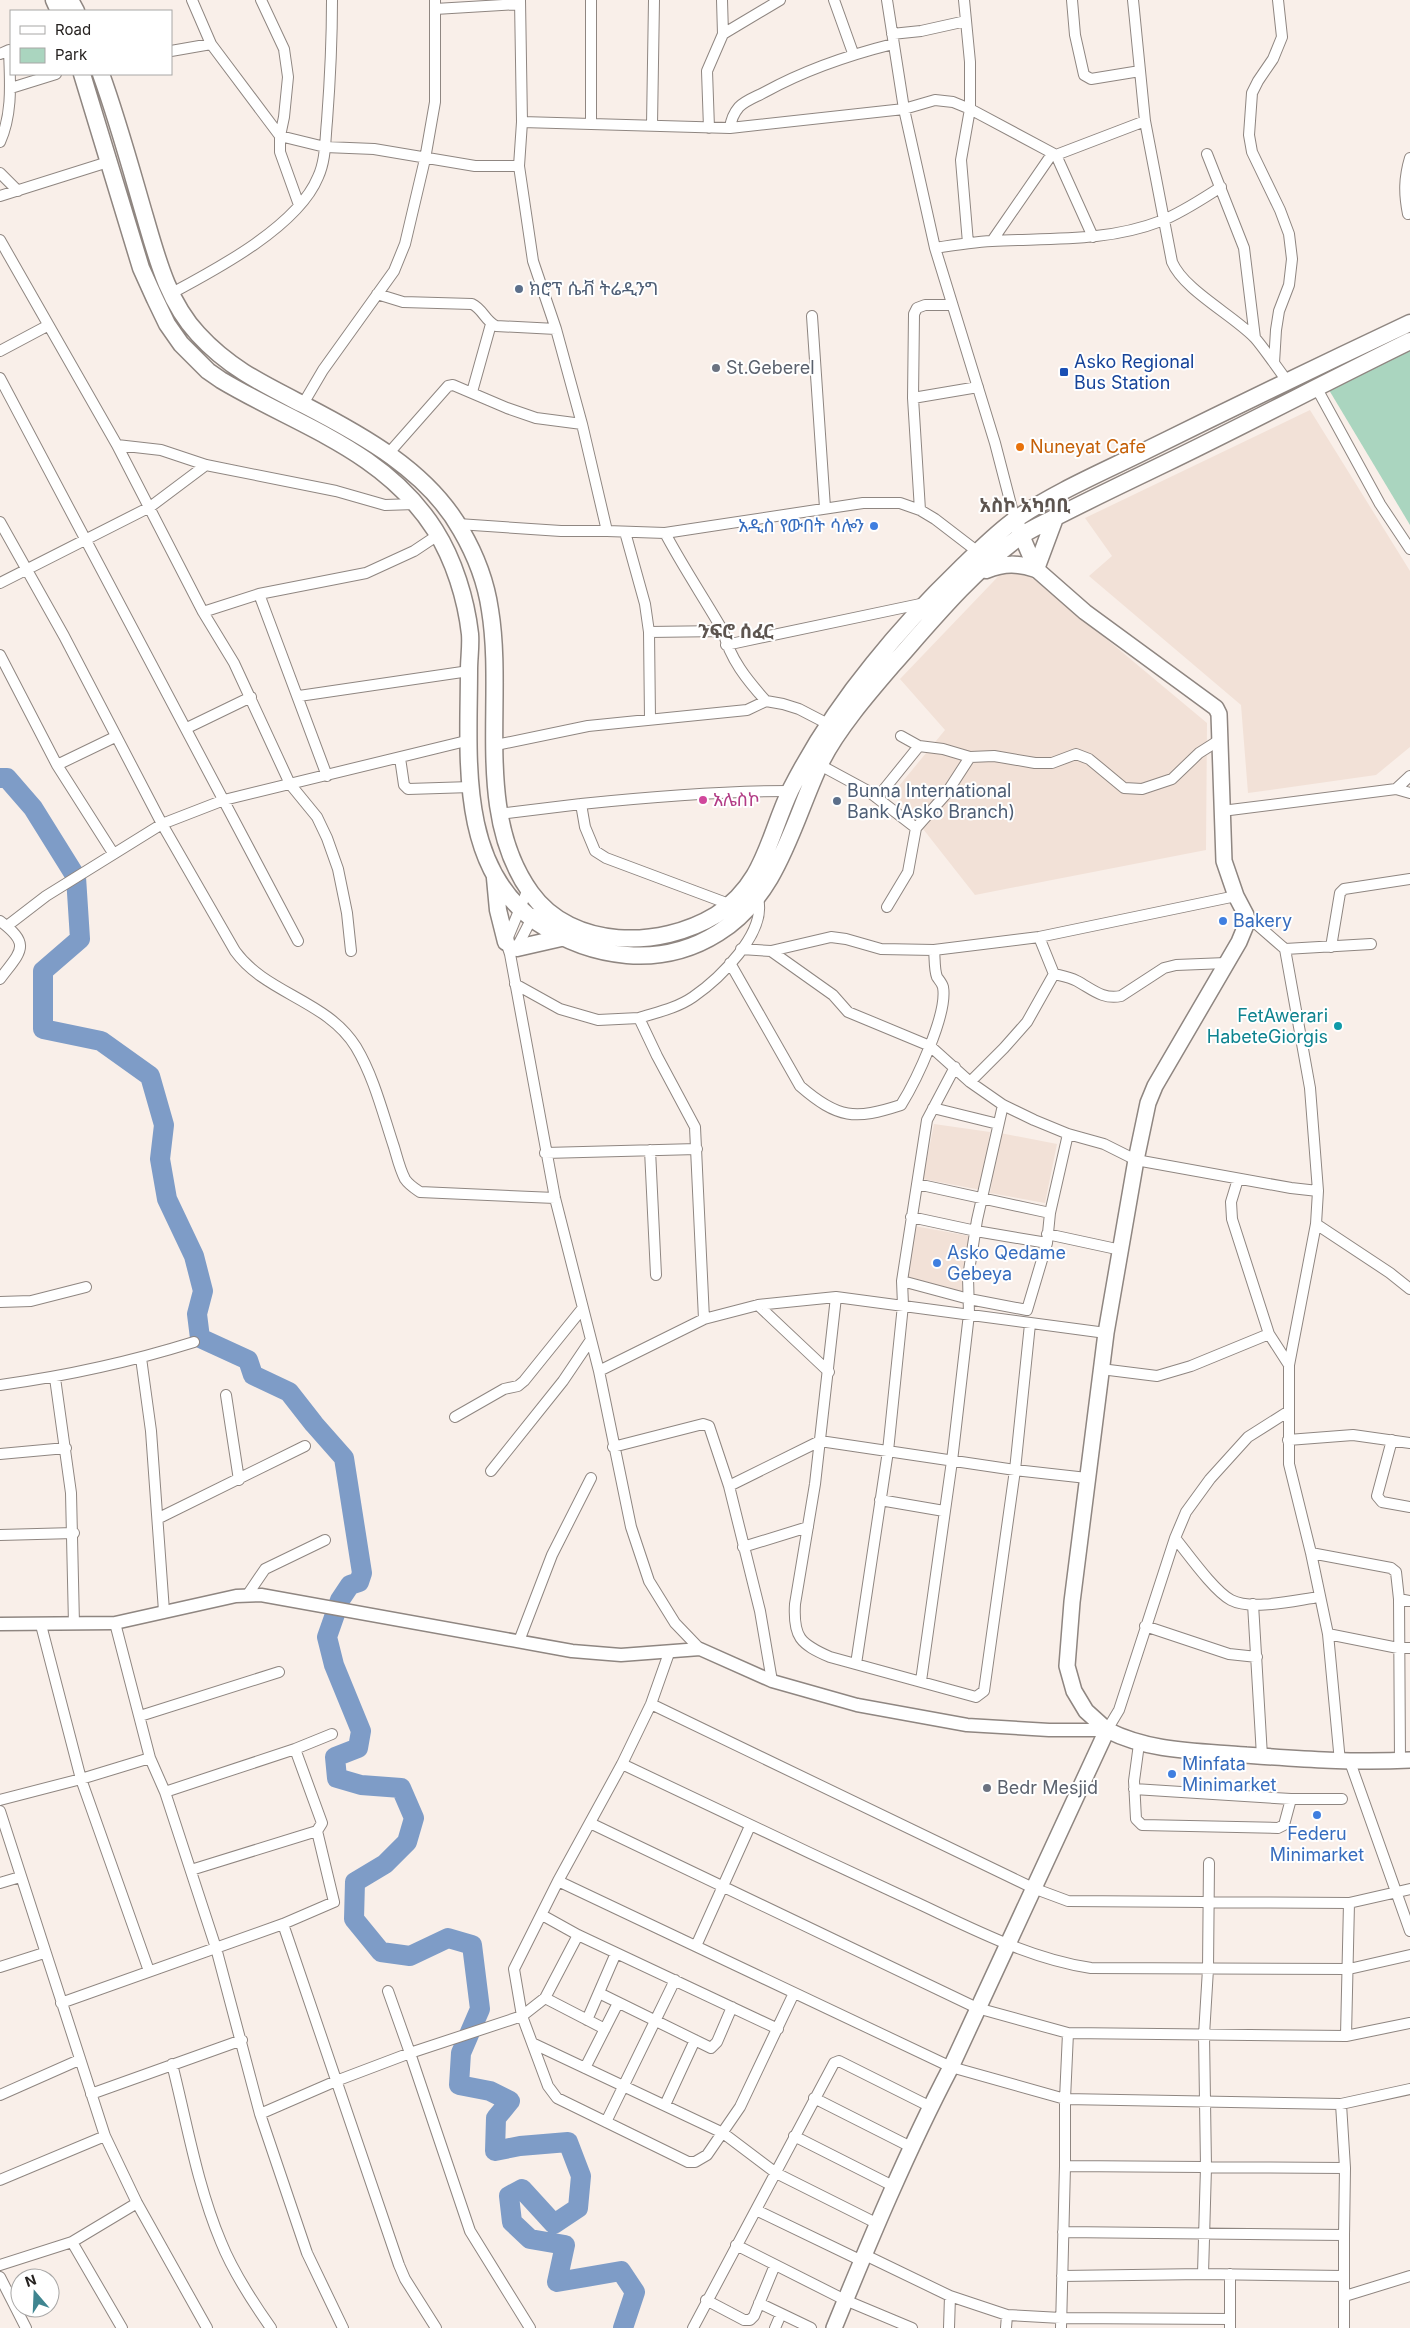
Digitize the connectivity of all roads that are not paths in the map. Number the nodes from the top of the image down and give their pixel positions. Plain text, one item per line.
1 (192, 0) edge
2 (261, 0) edge
3 (332, 0) edge
4 (591, 0) edge
5 (654, 0) edge
6 (722, 0) edge
7 (780, 0) edge
8 (834, 0) edge
9 (887, 0) edge
10 (964, 0) edge
11 (1072, 0) edge
12 (1133, 0) edge
13 (1278, 0) edge
14 (520, 2) edge
15 (435, 4) edge
16 (966, 21) junction
17 (722, 34) junction
18 (893, 39) junction
19 (211, 44) junction
20 (7, 51) edge
21 (172, 51) edge
22 (854, 54) junction
23 (1140, 71) junction
24 (53, 75) edge
25 (82, 75) edge
26 (101, 75) edge
27 (11, 88) junction
28 (904, 109) junction
29 (970, 109) junction
30 (1145, 121) junction
31 (522, 122) junction
32 (591, 124) junction
33 (652, 125) junction
34 (709, 128) junction
35 (730, 128) junction
36 (280, 136) junction
37 (0, 142) edge
38 (325, 147) junction
39 (1208, 154) dead end
40 (1054, 155) junction
41 (1410, 158) edge
42 (425, 159) junction
43 (108, 162) junction
44 (519, 166) junction
45 (0, 173) edge
46 (1221, 187) junction
47 (18, 191) junction
48 (0, 196) edge
49 (299, 205) junction
50 (1409, 216) edge
51 (1162, 220) junction
52 (1092, 237) junction
53 (0, 240) edge
54 (992, 241) junction
55 (968, 243) junction
56 (935, 248) junction
57 (172, 293) junction
58 (377, 294) junction
59 (951, 305) junction
60 (812, 316) dead end
61 (1410, 323) edge
62 (491, 324) junction
63 (47, 326) junction
64 (556, 329) junction
65 (1255, 338) junction
66 (1410, 342) edge
67 (0, 351) edge
68 (1274, 363) junction
69 (0, 378) edge
70 (1287, 381) junction
71 (978, 387) junction
72 (1316, 387) junction
73 (472, 392) junction
74 (914, 398) junction
75 (302, 404) junction
76 (582, 424) junction
77 (117, 445) junction
78 (388, 454) junction
79 (206, 465) junction
80 (415, 504) junction
81 (150, 507) junction
82 (825, 508) junction
83 (920, 510) junction
84 (1055, 518) junction
85 (1015, 520) junction
86 (0, 522) edge
87 (458, 524) junction
88 (607, 531) junction
89 (626, 532) junction
90 (665, 533) junction
91 (438, 534) junction
92 (1020, 536) junction
93 (87, 540) junction
94 (1410, 549) edge
95 (978, 552) junction
96 (26, 569) junction
97 (1036, 569) junction
98 (979, 572) junction
99 (0, 583) edge
100 (259, 594) junction
101 (925, 603) junction
102 (204, 612) junction
103 (723, 631) junction
104 (649, 632) junction
105 (726, 645) junction
106 (0, 655) edge
107 (469, 671) junction
108 (299, 696) junction
109 (251, 697) junction
110 (766, 701) junction
111 (650, 719) junction
112 (828, 724) junction
113 (186, 728) junction
114 (901, 736) dead end
115 (115, 737) junction
116 (470, 740) junction
117 (1221, 740) junction
118 (496, 745) junction
119 (919, 746) junction
120 (970, 757) junction
121 (400, 758) junction
122 (820, 764) junction
123 (57, 765) junction
124 (327, 776) junction
125 (1410, 776) edge
126 (290, 784) junction
127 (471, 788) junction
128 (1396, 788) junction
129 (790, 791) junction
130 (1410, 793) edge
131 (877, 798) junction
132 (224, 800) junction
133 (581, 804) junction
134 (1222, 811) junction
135 (499, 814) junction
136 (162, 824) junction
137 (916, 828) junction
138 (113, 853) junction
139 (495, 876) junction
140 (1410, 879) edge
141 (528, 889) junction
142 (1236, 896) junction
143 (758, 899) junction
144 (539, 904) junction
145 (729, 904) junction
146 (887, 907) dead end
147 (526, 913) junction
148 (1246, 915) junction
149 (3, 923) edge
150 (1039, 937) junction
151 (561, 938) junction
152 (298, 941) dead end
153 (1371, 944) dead end
154 (1331, 947) junction
155 (511, 948) junction
156 (741, 949) junction
157 (1285, 949) junction
158 (934, 950) junction
159 (350, 951) dead end
160 (771, 951) junction
161 (730, 963) junction
162 (1226, 963) junction
163 (1054, 974) junction
164 (0, 979) edge
165 (515, 984) junction
166 (639, 1018) junction
167 (930, 1046) junction
168 (955, 1067) junction
169 (970, 1082) junction
170 (1002, 1104) junction
171 (933, 1108) junction
172 (998, 1124) junction
173 (1068, 1134) junction
174 (650, 1150) junction
175 (696, 1150) junction
176 (545, 1153) junction
177 (1136, 1160) junction
178 (1238, 1179) junction
179 (916, 1184) junction
180 (1318, 1191) junction
181 (555, 1198) junction
182 (982, 1198) junction
183 (1050, 1213) junction
184 (911, 1217) junction
185 (1316, 1224) junction
186 (976, 1231) junction
187 (1047, 1239) junction
188 (1121, 1250) junction
189 (656, 1275) dead end
190 (902, 1281) junction
191 (86, 1286) dead end
192 (1410, 1289) edge
193 (836, 1297) junction
194 (969, 1299) junction
195 (0, 1302) edge
196 (758, 1305) junction
197 (903, 1305) junction
198 (582, 1309) junction
199 (969, 1314) junction
200 (704, 1319) junction
201 (1030, 1324) junction
202 (1106, 1333) junction
203 (1269, 1334) junction
204 (590, 1341) junction
205 (194, 1342) dead end
206 (142, 1358) junction
207 (1289, 1365) junction
208 (1101, 1369) junction
209 (599, 1371) junction
210 (829, 1372) junction
211 (55, 1378) junction
212 (0, 1386) edge
213 (226, 1396) dead end
214 (1289, 1411) junction
215 (455, 1417) dead end
216 (1288, 1440) junction
217 (1392, 1440) junction
218 (820, 1441) junction
219 (1410, 1443) edge
220 (305, 1446) dead end
221 (613, 1447) junction
222 (66, 1448) junction
223 (1, 1450) edge
224 (888, 1451) junction
225 (952, 1461) junction
226 (1015, 1470) junction
227 (491, 1471) dead end
228 (591, 1478) dead end
229 (1087, 1478) junction
230 (239, 1480) junction
231 (729, 1486) junction
232 (880, 1500) junction
233 (1410, 1507) edge
234 (944, 1511) junction
235 (159, 1518) junction
236 (808, 1527) junction
237 (74, 1533) junction
238 (0, 1535) edge
239 (1175, 1538) junction
240 (325, 1540) dead end
241 (743, 1547) junction
242 (1311, 1553) junction
243 (248, 1594) junction
244 (1318, 1597) junction
245 (1399, 1599) junction
246 (1410, 1601) edge
247 (1253, 1604) junction
248 (164, 1611) junction
249 (115, 1623) junction
250 (0, 1624) edge
251 (74, 1624) junction
252 (41, 1625) junction
253 (1145, 1626) junction
254 (1328, 1634) junction
255 (519, 1641) junction
256 (1398, 1648) junction
257 (1410, 1648) edge
258 (700, 1649) junction
259 (669, 1653) junction
260 (1257, 1657) junction
261 (856, 1664) junction
262 (279, 1672) dead end
263 (772, 1681) junction
264 (921, 1681) junction
265 (651, 1704) junction
266 (140, 1716) junction
267 (1107, 1730) junction
268 (332, 1734) dead end
269 (1139, 1744) junction
270 (295, 1749) junction
271 (1262, 1756) junction
272 (150, 1758) junction
273 (1405, 1761) edge
274 (1345, 1762) junction
275 (622, 1764) junction
276 (81, 1779) junction
277 (1134, 1789) junction
278 (165, 1792) junction
279 (1290, 1799) junction
280 (0, 1800) edge
281 (1342, 1800) dead end
282 (0, 1811) edge
283 (590, 1823) junction
284 (750, 1826) junction
285 (317, 1831) junction
286 (1209, 1863) dead end
287 (191, 1870) junction
288 (20, 1877) junction
289 (558, 1881) junction
290 (0, 1883) edge
291 (722, 1887) junction
292 (1033, 1888) junction
293 (1410, 1889) edge
294 (1396, 1894) junction
295 (1208, 1902) junction
296 (1349, 1903) junction
297 (542, 1915) junction
298 (283, 1924) junction
299 (1410, 1931) edge
300 (578, 1935) junction
301 (1008, 1944) junction
302 (696, 1946) junction
303 (216, 1948) junction
304 (44, 1953) junction
305 (616, 1953) junction
306 (1410, 1956) edge
307 (0, 1967) edge
308 (1208, 1969) junction
309 (1349, 1969) junction
310 (149, 1971) junction
311 (675, 1980) junction
312 (388, 1991) dead end
313 (599, 1993) junction
314 (794, 1993) junction
315 (545, 1998) junction
316 (61, 2003) junction
317 (618, 2003) junction
318 (732, 2007) junction
319 (977, 2008) junction
320 (522, 2016) junction
321 (588, 2020) junction
322 (655, 2021) junction
323 (1410, 2023) edge
324 (778, 2028) junction
325 (605, 2029) junction
326 (1068, 2033) junction
327 (1204, 2035) junction
328 (1346, 2036) junction
329 (242, 2040) junction
330 (695, 2040) junction
331 (532, 2043) junction
332 (410, 2053) junction
333 (79, 2060) junction
334 (172, 2064) junction
335 (951, 2067) junction
336 (585, 2068) junction
337 (336, 2081) junction
338 (624, 2086) junction
339 (1410, 2089) edge
340 (90, 2094) junction
341 (0, 2095) edge
342 (814, 2098) junction
343 (1065, 2099) junction
344 (1205, 2100) junction
345 (1341, 2104) junction
346 (665, 2105) junction
347 (930, 2106) junction
348 (260, 2114) junction
349 (606, 2122) junction
350 (723, 2133) junction
351 (105, 2136) junction
352 (794, 2136) junction
353 (913, 2148) junction
354 (1065, 2166) junction
355 (1206, 2167) junction
356 (1345, 2168) junction
357 (776, 2173) junction
358 (0, 2180) edge
359 (894, 2186) junction
360 (137, 2202) junction
361 (756, 2210) junction
362 (878, 2224) junction
363 (1064, 2232) junction
364 (1205, 2232) junction
365 (1344, 2235) junction
366 (72, 2242) junction
367 (736, 2245) junction
368 (864, 2258) junction
369 (0, 2265) edge
370 (775, 2265) junction
371 (1203, 2274) junction
372 (1230, 2274) junction
373 (1062, 2276) junction
374 (1343, 2276) junction
375 (1410, 2276) edge
376 (0, 2277) edge
377 (950, 2296) junction
378 (1345, 2296) junction
379 (706, 2300) junction
380 (846, 2300) junction
381 (759, 2303) junction
382 (781, 2314) junction
383 (1007, 2315) junction
384 (1061, 2323) edge
385 (1230, 2323) edge
386 (26, 2328) edge
387 (122, 2328) edge
388 (208, 2328) edge
389 (271, 2328) edge
390 (343, 2328) edge
391 (436, 2328) edge
392 (530, 2328) edge
393 (693, 2328) edge
394 (775, 2328) edge
395 (811, 2328) edge
396 (834, 2328) edge
397 (912, 2328) edge
398 (949, 2328) edge
399 (1006, 2328) edge
400 (1344, 2328) edge

1 - 19 street
2 - 36 street
3 - 38 street
4 - 32 street
5 - 33 street
6 - 17 street
7 - 17 street
8 - 22 street
9 - 18 street
10 - 16 street
11 - 23 street
12 - 23 street
13 - 68 street
14 - 15 street
14 - 31 street
15 - 42 street
16 - 18 street
16 - 29 street
17 - 34 street
18 - 22 street
18 - 28 street
19 - 21 street
19 - 36 street
20 - 27 street
22 - 35 street
23 - 30 street
24 - 27 street
25 - 43 main road
26 - 57 main road
27 - 37 street
28 - 29 street
28 - 35 street
28 - 56 street
29 - 40 street
29 - 55 street
30 - 40 street
30 - 51 street
31 - 32 street
31 - 44 street
32 - 33 street
33 - 34 street
34 - 35 street
36 - 38 street
36 - 49 street
38 - 42 street
38 - 49 street
39 - 46 street
40 - 52 street
40 - 54 street
41 - 50 street
42 - 44 street
42 - 58 street
43 - 47 street
43 - 80 main road
44 - 64 street
45 - 47 street
46 - 51 street
46 - 65 street
47 - 48 street
49 - 57 street
51 - 52 street
51 - 65 street
52 - 54 street
53 - 63 street
54 - 55 street
55 - 56 street
56 - 59 street
57 - 75 main road
58 - 62 street
58 - 75 street
59 - 71 street
59 - 74 street
60 - 82 street
61 - 70 main road
62 - 64 street
62 - 73 street
63 - 67 street
63 - 77 street
64 - 76 street
65 - 68 street
66 - 72 main road
68 - 70 street
69 - 93 street
70 - 85 main road
71 - 74 street
71 - 85 street
72 - 84 main road
72 - 94 street
73 - 76 street
73 - 78 street
74 - 83 street
75 - 78 main road
76 - 88 street
77 - 79 street
77 - 81 street
78 - 87 main road
79 - 80 street
79 - 81 street
80 - 91 main road
81 - 93 street
81 - 102 street
82 - 83 street
82 - 90 street
83 - 95 street
84 - 92 main road
84 - 97 main road
85 - 92 main road
85 - 95 main road
86 - 96 street
87 - 88 street
87 - 118 main road
88 - 89 street
89 - 90 street
89 - 104 street
90 - 103 street
91 - 100 street
91 - 107 main road
92 - 97 main road
92 - 98 main road
93 - 96 street
93 - 113 street
95 - 101 main road
96 - 99 street
96 - 115 street
97 - 98 main road
97 - 117 main road
98 - 122 main road
100 - 102 street
100 - 108 street
101 - 105 street
101 - 112 main road
102 - 109 street
103 - 104 street
103 - 105 street
104 - 111 street
105 - 110 street
106 - 123 street
107 - 108 street
107 - 116 main road
108 - 124 street
109 - 113 street
109 - 126 street
110 - 111 street
110 - 112 street
111 - 118 street
112 - 129 main road
113 - 132 street
114 - 119 street
115 - 123 street
115 - 136 street
116 - 121 street
116 - 127 main road
117 - 120 street
117 - 134 main road
118 - 135 main road
119 - 120 street
119 - 131 street
120 - 137 street
121 - 124 street
121 - 127 street
122 - 131 street
122 - 143 main road
123 - 138 street
124 - 126 street
125 - 128 street
126 - 132 street
126 - 159 street
127 - 139 main road
128 - 130 street
128 - 134 street
129 - 133 street
129 - 145 main road
131 - 137 street
132 - 136 street
132 - 152 street
133 - 135 street
133 - 145 street
134 - 142 main road
135 - 141 main road
136 - 138 street
136 - 181 street
137 - 146 street
138 - 149 street
139 - 147 main road
139 - 155 main road
140 - 154 street
141 - 144 main road
141 - 147 street
142 - 148 main road
142 - 150 street
143 - 151 main road
143 - 156 street
144 - 145 main road
144 - 147 street
147 - 151 main road
147 - 155 street
147 - 155 street
148 - 157 street
148 - 162 main road
149 - 164 street
150 - 158 street
150 - 163 street
151 - 155 main road
153 - 154 street
154 - 157 street
155 - 165 street
156 - 160 street
156 - 161 street
157 - 180 street
158 - 160 street
158 - 167 street
160 - 167 street
161 - 166 street
161 - 167 street
162 - 163 street
162 - 177 main road
163 - 169 street
165 - 166 street
165 - 176 street
166 - 175 street
167 - 168 street
168 - 169 street
168 - 171 street
169 - 170 street
170 - 172 street
170 - 173 street
171 - 172 street
171 - 179 street
172 - 182 street
173 - 177 street
173 - 183 street
174 - 175 street
174 - 176 street
174 - 189 street
175 - 200 street
176 - 181 street
177 - 178 street
177 - 188 main road
178 - 180 street
178 - 203 street
179 - 182 street
179 - 184 street
180 - 185 street
181 - 198 street
182 - 183 street
182 - 186 street
183 - 187 street
184 - 186 street
184 - 190 street
185 - 192 street
185 - 207 street
186 - 187 street
186 - 194 street
187 - 188 street
187 - 194 street
188 - 202 main road
190 - 194 street
190 - 197 street
191 - 195 street
193 - 196 street
193 - 197 street
193 - 210 street
194 - 199 street
196 - 200 street
196 - 210 street
197 - 199 street
197 - 224 street
198 - 204 street
198 - 215 street
199 - 201 street
199 - 225 street
200 - 209 street
201 - 202 street
201 - 226 street
202 - 208 main road
203 - 207 street
203 - 208 street
204 - 209 street
204 - 227 street
205 - 206 street
206 - 211 street
206 - 235 street
207 - 214 street
208 - 229 main road
209 - 221 street
210 - 218 street
211 - 212 street
211 - 222 street
213 - 230 street
214 - 216 street
214 - 239 street
216 - 217 street
216 - 242 street
217 - 219 street
217 - 233 street
218 - 224 street
218 - 231 street
218 - 236 street
220 - 230 street
221 - 231 street
221 - 258 street
222 - 223 street
222 - 237 street
224 - 225 street
224 - 232 street
225 - 226 street
225 - 234 street
226 - 229 street
226 - 264 street
228 - 255 street
229 - 267 main road
230 - 235 street
231 - 241 street
232 - 234 street
232 - 261 street
234 - 264 street
235 - 248 street
236 - 241 street
236 - 261 street
237 - 238 street
237 - 251 street
239 - 247 street
239 - 253 street
240 - 243 street
241 - 263 street
242 - 244 street
242 - 245 street
243 - 248 street
243 - 255 street
244 - 247 street
244 - 254 street
245 - 246 street
245 - 256 street
247 - 260 street
248 - 249 street
249 - 251 street
249 - 266 street
250 - 252 street
251 - 252 street
252 - 276 street
253 - 260 street
253 - 267 street
254 - 256 street
254 - 274 street
255 - 259 street
256 - 257 street
256 - 273 street
258 - 259 street
258 - 263 street
259 - 265 street
260 - 271 street
261 - 264 street
262 - 266 street
263 - 267 street
265 - 275 street
265 - 292 street
266 - 272 street
267 - 269 main road
267 - 292 main road
268 - 270 street
269 - 271 main road
269 - 277 street
270 - 278 street
270 - 285 street
271 - 274 main road
272 - 276 street
272 - 278 street
273 - 274 main road
274 - 294 street
275 - 283 street
275 - 284 street
276 - 280 street
276 - 310 street
277 - 279 street
277 - 279 street
278 - 287 street
279 - 281 street
282 - 288 street
283 - 289 street
283 - 291 street
284 - 291 street
284 - 301 street
285 - 287 street
285 - 298 street
286 - 295 street
287 - 303 street
288 - 290 street
288 - 304 street
289 - 297 street
289 - 302 street
291 - 302 street
291 - 319 street
292 - 295 street
292 - 301 main road
293 - 294 street
294 - 296 street
294 - 299 street
295 - 296 street
295 - 308 street
296 - 309 street
297 - 300 street
297 - 320 street
298 - 303 street
298 - 337 street
300 - 305 street
300 - 315 street
301 - 308 street
301 - 319 main road
302 - 314 street
303 - 310 street
303 - 329 street
304 - 307 street
304 - 316 street
305 - 311 street
305 - 313 street
306 - 309 street
308 - 309 street
308 - 327 street
309 - 328 street
310 - 316 street
311 - 318 street
311 - 322 street
312 - 332 street
313 - 317 street
313 - 321 street
314 - 324 street
314 - 335 street
315 - 320 street
315 - 321 street
316 - 333 street
317 - 322 street
317 - 325 street
318 - 324 street
318 - 330 street
319 - 326 street
319 - 335 main road
320 - 331 street
320 - 332 street
321 - 325 street
322 - 330 street
322 - 338 street
323 - 328 street
324 - 350 street
325 - 336 street
326 - 327 street
326 - 343 street
327 - 328 street
327 - 344 street
329 - 334 street
329 - 348 street
330 - 346 street
331 - 336 street
331 - 349 street
332 - 337 street
332 - 392 street
333 - 340 street
333 - 341 street
334 - 340 street
334 - 389 street
335 - 343 street
335 - 347 main road
336 - 338 street
337 - 348 street
337 - 391 street
338 - 346 street
338 - 349 street
339 - 345 street
340 - 351 street
342 - 347 street
342 - 352 street
342 - 353 street
343 - 344 street
343 - 354 street
344 - 345 street
344 - 355 street
345 - 356 street
346 - 350 street
347 - 353 main road
348 - 390 street
349 - 350 street
350 - 357 street
351 - 358 street
351 - 360 street
352 - 357 street
352 - 359 street
353 - 359 main road
354 - 355 street
354 - 363 street
355 - 356 street
355 - 364 street
356 - 365 street
357 - 361 street
357 - 362 street
359 - 362 main road
360 - 366 street
360 - 388 street
361 - 367 street
361 - 368 street
362 - 368 main road
363 - 364 street
363 - 373 street
364 - 365 street
364 - 371 street
365 - 374 street
366 - 369 street
366 - 387 street
367 - 370 street
367 - 379 street
368 - 377 street
368 - 380 main road
370 - 380 street
370 - 381 street
371 - 372 street
371 - 373 street
372 - 374 street
372 - 385 street
373 - 384 street
374 - 378 street
375 - 378 street
376 - 386 street
377 - 383 street
377 - 398 street
378 - 400 street
379 - 381 street
379 - 393 street
380 - 396 main road
380 - 397 street
381 - 382 street
382 - 394 street
382 - 395 street
383 - 384 street
383 - 399 street
384 - 385 street

